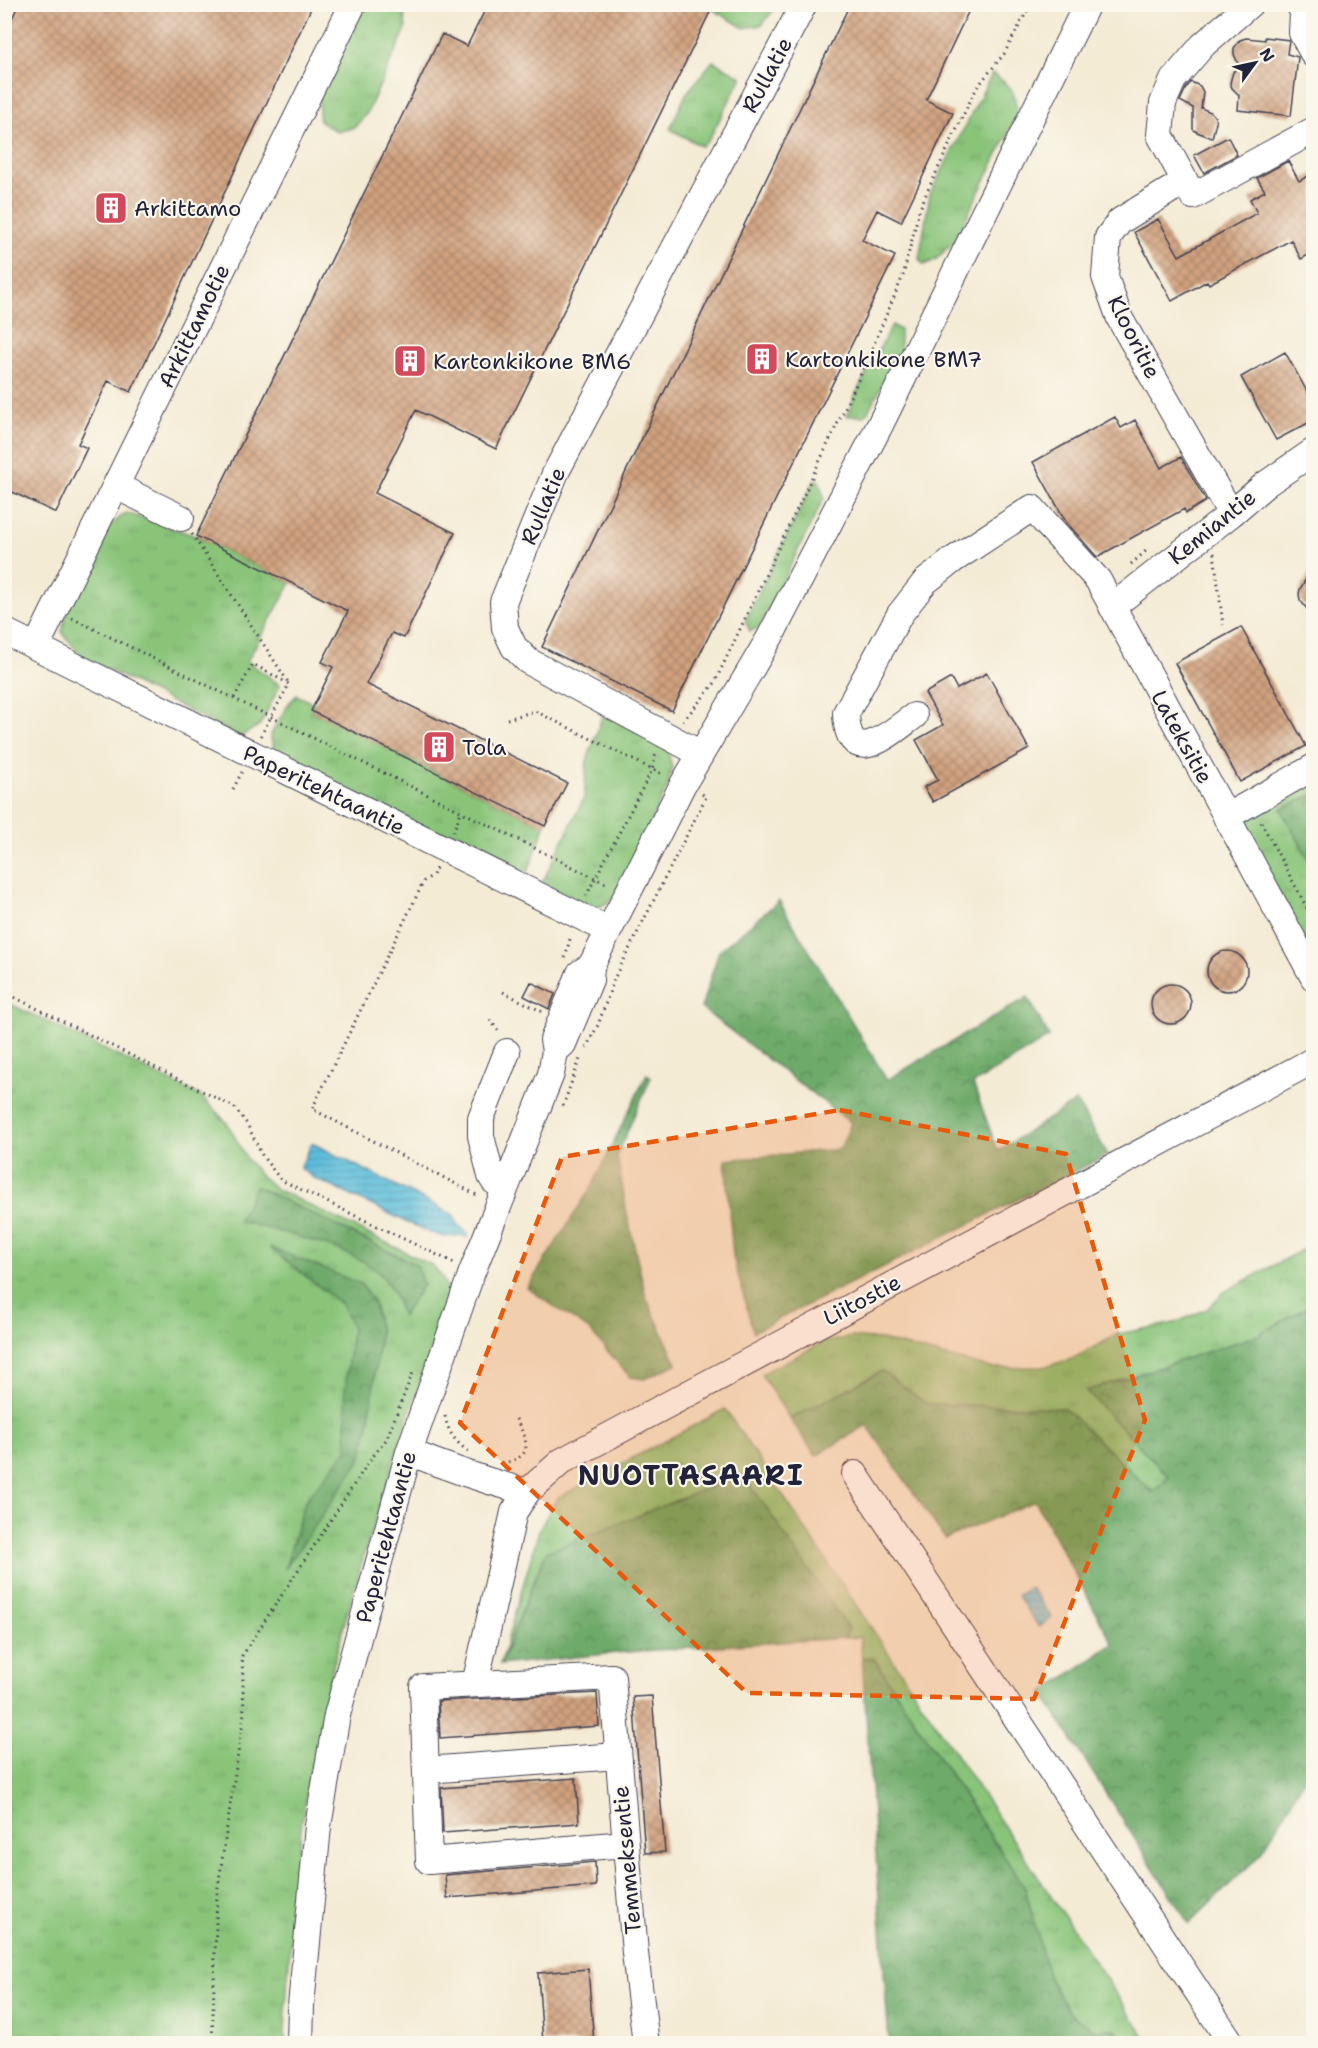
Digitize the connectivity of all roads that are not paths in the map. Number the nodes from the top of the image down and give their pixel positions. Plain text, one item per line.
1 (353, 4) edge
2 (804, 4) edge
3 (1087, 4) edge
4 (1250, 4) edge
5 (1299, 4) edge
6 (1314, 55) edge
7 (1314, 130) edge
8 (1185, 182) junction
9 (1314, 450) edge
10 (116, 486) junction
11 (181, 518) road end
12 (1221, 522) junction
13 (1112, 607) junction
14 (4, 631) edge
15 (36, 647) junction
16 (914, 716) dead end
17 (701, 754) junction
18 (1314, 767) edge
19 (1235, 811) junction
20 (608, 930) junction
21 (1314, 978) edge
22 (507, 1052) dead end
23 (1314, 1060) edge
24 (504, 1187) junction
25 (409, 1452) junction
26 (855, 1474) dead end
27 (527, 1492) junction
28 (475, 1684) junction
29 (618, 1756) junction
30 (426, 1770) junction
31 (625, 1844) junction
32 (300, 2043) edge
33 (646, 2043) edge
34 (1232, 2043) edge

1 - 10 street, Arkittamotie
2 - 17 street, Rullatie
3 - 17 street
4 - 8 street
5 - 6 street
7 - 8 street
8 - 12 street, Klooritie
9 - 12 street, Kemiantie
10 - 11 street
10 - 15 street, Arkittamotie
12 - 13 street, Kemiantie
13 - 16 street, Lateksitie
13 - 19 street, Lateksitie
14 - 15 street, Paperitehtaantie
15 - 20 street, Paperitehtaantie
17 - 20 street
18 - 19 street
19 - 21 street, Lateksitie
20 - 24 street, Paperitehtaantie
22 - 24 street
23 - 27 street, Liitostie
24 - 25 street, Paperitehtaantie
25 - 27 street
25 - 32 street, Paperitehtaantie
26 - 34 street
27 - 28 street, Liitostie
28 - 29 street, Temmeksentie
28 - 30 street
29 - 30 street
29 - 31 street, Temmeksentie
30 - 31 street
31 - 33 street, Temmeksentie

